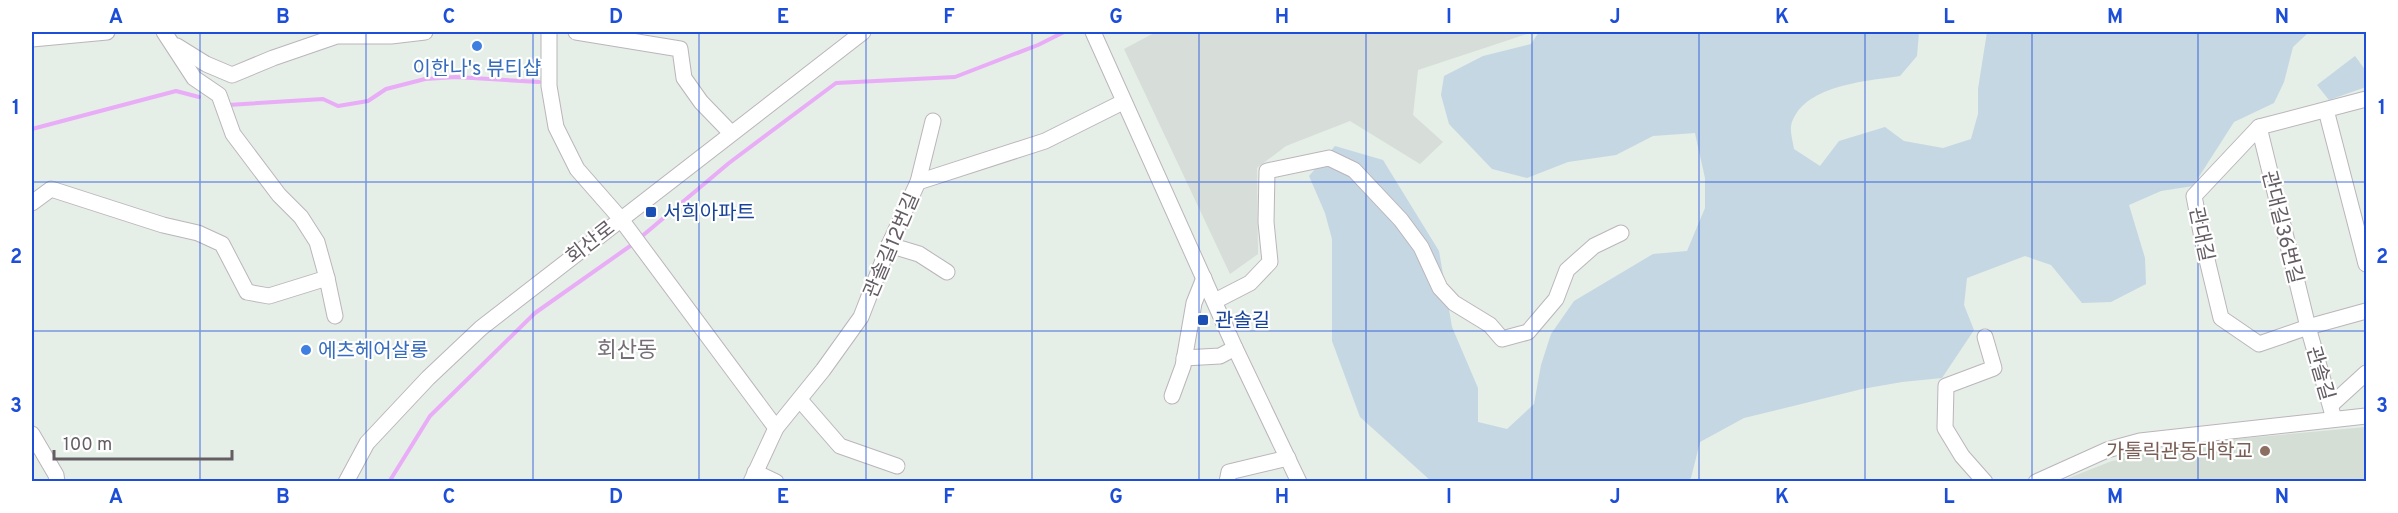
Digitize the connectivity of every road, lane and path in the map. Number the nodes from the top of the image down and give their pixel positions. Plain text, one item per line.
1 (32, 32) edge
2 (107, 32) edge
3 (164, 32) edge
4 (426, 32) edge
5 (549, 32) edge
6 (576, 32) edge
7 (862, 32) edge
8 (1093, 32) edge
9 (32, 40) edge
10 (174, 44) junction
11 (2367, 99) edge
12 (1123, 102) junction
13 (2326, 110) junction
14 (933, 121) dead end
15 (2259, 128) junction
16 (731, 133) junction
17 (918, 182) junction
18 (32, 203) edge
19 (620, 218) junction
20 (1621, 233) dead end
21 (889, 245) junction
22 (2367, 264) edge
23 (946, 272) dead end
24 (327, 278) junction
25 (1204, 278) junction
26 (1215, 302) junction
27 (2367, 311) edge
28 (335, 316) dead end
29 (2308, 327) junction
30 (1985, 337) dead end
31 (1235, 348) junction
32 (1184, 358) junction
33 (2367, 373) edge
34 (1172, 396) dead end
35 (800, 400) junction
36 (2332, 412) junction
37 (2367, 416) edge
38 (776, 428) junction
39 (32, 434) edge
40 (1288, 458) junction
41 (897, 466) dead end
42 (753, 477) edge
43 (57, 482) edge
44 (346, 482) edge
45 (776, 482) edge
46 (1227, 482) edge
47 (1299, 482) edge
48 (1985, 482) edge
49 (2036, 482) edge

1 - 9 street
2 - 9 street
3 - 10 street
4 - 10 street
5 - 19 street
6 - 16 street
7 - 16 street, 회산로
8 - 12 street
10 - 24 street
11 - 13 street
12 - 17 street, 관솔길12번길
12 - 25 street
13 - 15 street
13 - 22 street
14 - 17 street
15 - 29 street, 관대길36번길
15 - 29 street, 관대길
16 - 19 street, 회산로
17 - 21 street, 관솔길12번길
18 - 24 street
19 - 38 street
19 - 44 street, 회산로
20 - 26 street
21 - 23 street
21 - 35 street, 관솔길12번길
24 - 28 street
25 - 26 street
25 - 32 street
26 - 31 street
27 - 29 street, 관대길
29 - 36 street, 관솔길
30 - 48 street
31 - 32 street
31 - 40 street
32 - 34 street
33 - 36 street
35 - 38 street, 관솔길12번길
35 - 41 street
36 - 37 street, 관솔길
36 - 49 street, 관솔길
38 - 42 street, 관솔길12번길
39 - 43 street
40 - 46 street
40 - 47 street
42 - 45 street

